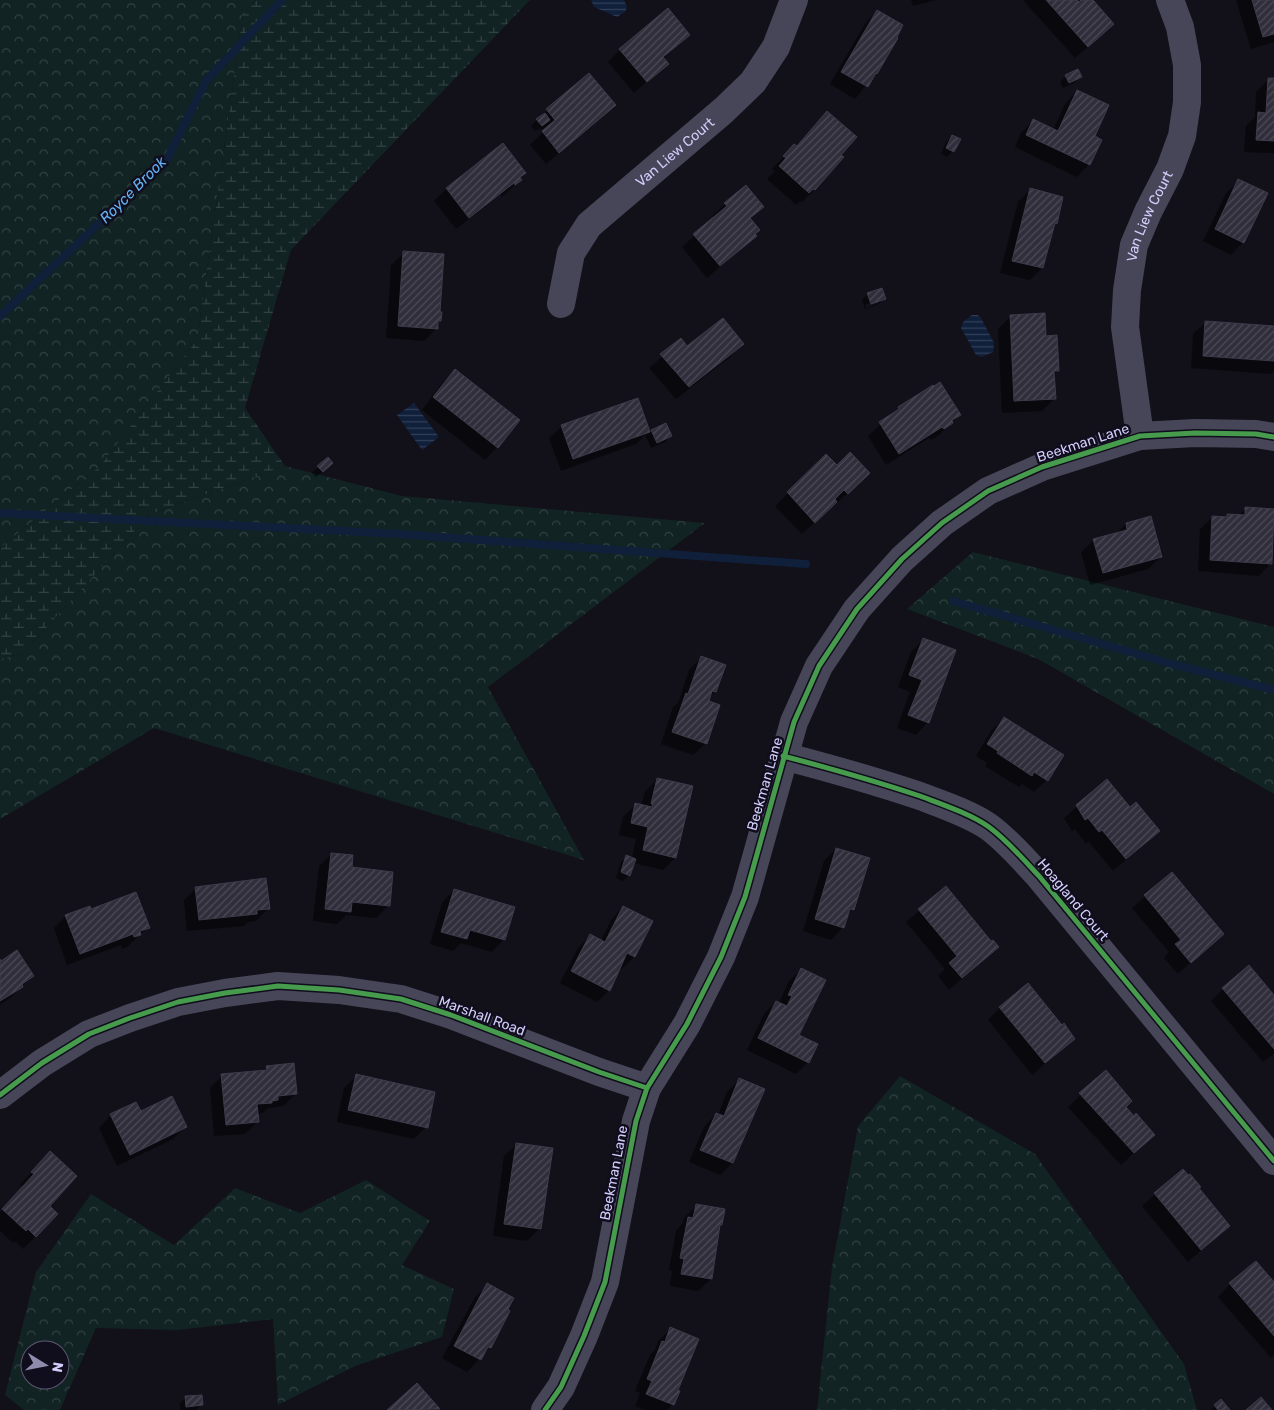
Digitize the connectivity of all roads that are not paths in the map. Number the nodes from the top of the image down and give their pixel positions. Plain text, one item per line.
1 (794, 0) edge
2 (1170, 0) edge
3 (562, 304) dead end
4 (1140, 436) junction
5 (1274, 437) edge
6 (783, 756) junction
7 (646, 1088) junction
8 (0, 1095) edge
9 (1274, 1161) edge
10 (545, 1410) edge

1 - 3 street, Van Liew Court
2 - 4 street, Van Liew Court
4 - 5 street, Beekman Lane
4 - 6 street, Beekman Lane
6 - 7 street, Beekman Lane
6 - 9 street, Hoagland Court
7 - 8 street, Marshall Road
7 - 10 street, Beekman Lane

